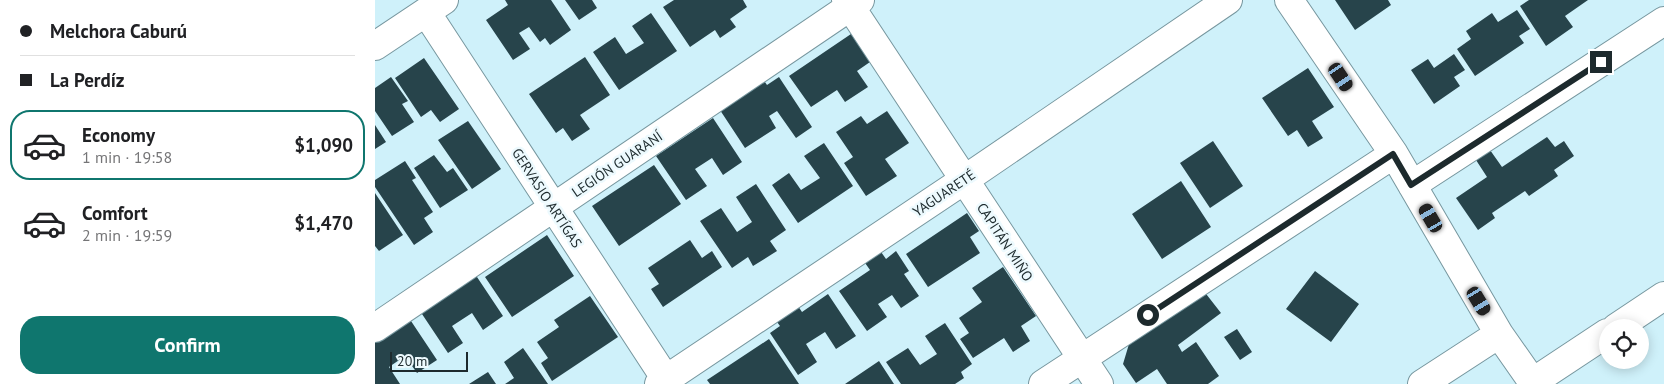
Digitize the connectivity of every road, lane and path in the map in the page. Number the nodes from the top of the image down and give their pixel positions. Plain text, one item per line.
1 (1228, 0) edge
2 (1289, 0) edge
3 (852, 2) edge
4 (435, 6) edge
5 (1664, 21) edge
6 (375, 46) edge
7 (1393, 154) junction
8 (964, 180) junction
9 (1411, 185) junction
10 (553, 207) junction
11 (1664, 296) edge
12 (1630, 319) edge
13 (375, 328) edge
14 (1499, 334) junction
15 (1599, 338) edge
16 (1082, 358) junction
17 (665, 382) edge
18 (1533, 383) edge
19 (1043, 384) edge
20 (1099, 384) edge
21 (1422, 384) edge

1 - 8 street, YAGUARETÉ
2 - 7 street
3 - 8 street, CAPITÁN MIÑO
3 - 10 street, LEGIÓN GUARANÍ
4 - 6 street
4 - 10 street, GERVASIO ARTÍGAS
5 - 9 street
7 - 9 street
7 - 16 street
8 - 16 street, CAPITÁN MIÑO
8 - 17 street, YAGUARETÉ
9 - 14 street
10 - 13 street, LEGIÓN GUARANÍ
10 - 17 street, GERVASIO ARTÍGAS
11 - 12 street
14 - 18 street
14 - 21 street
15 - 18 street
16 - 19 street
16 - 20 street, CAPITÁN MIÑO

